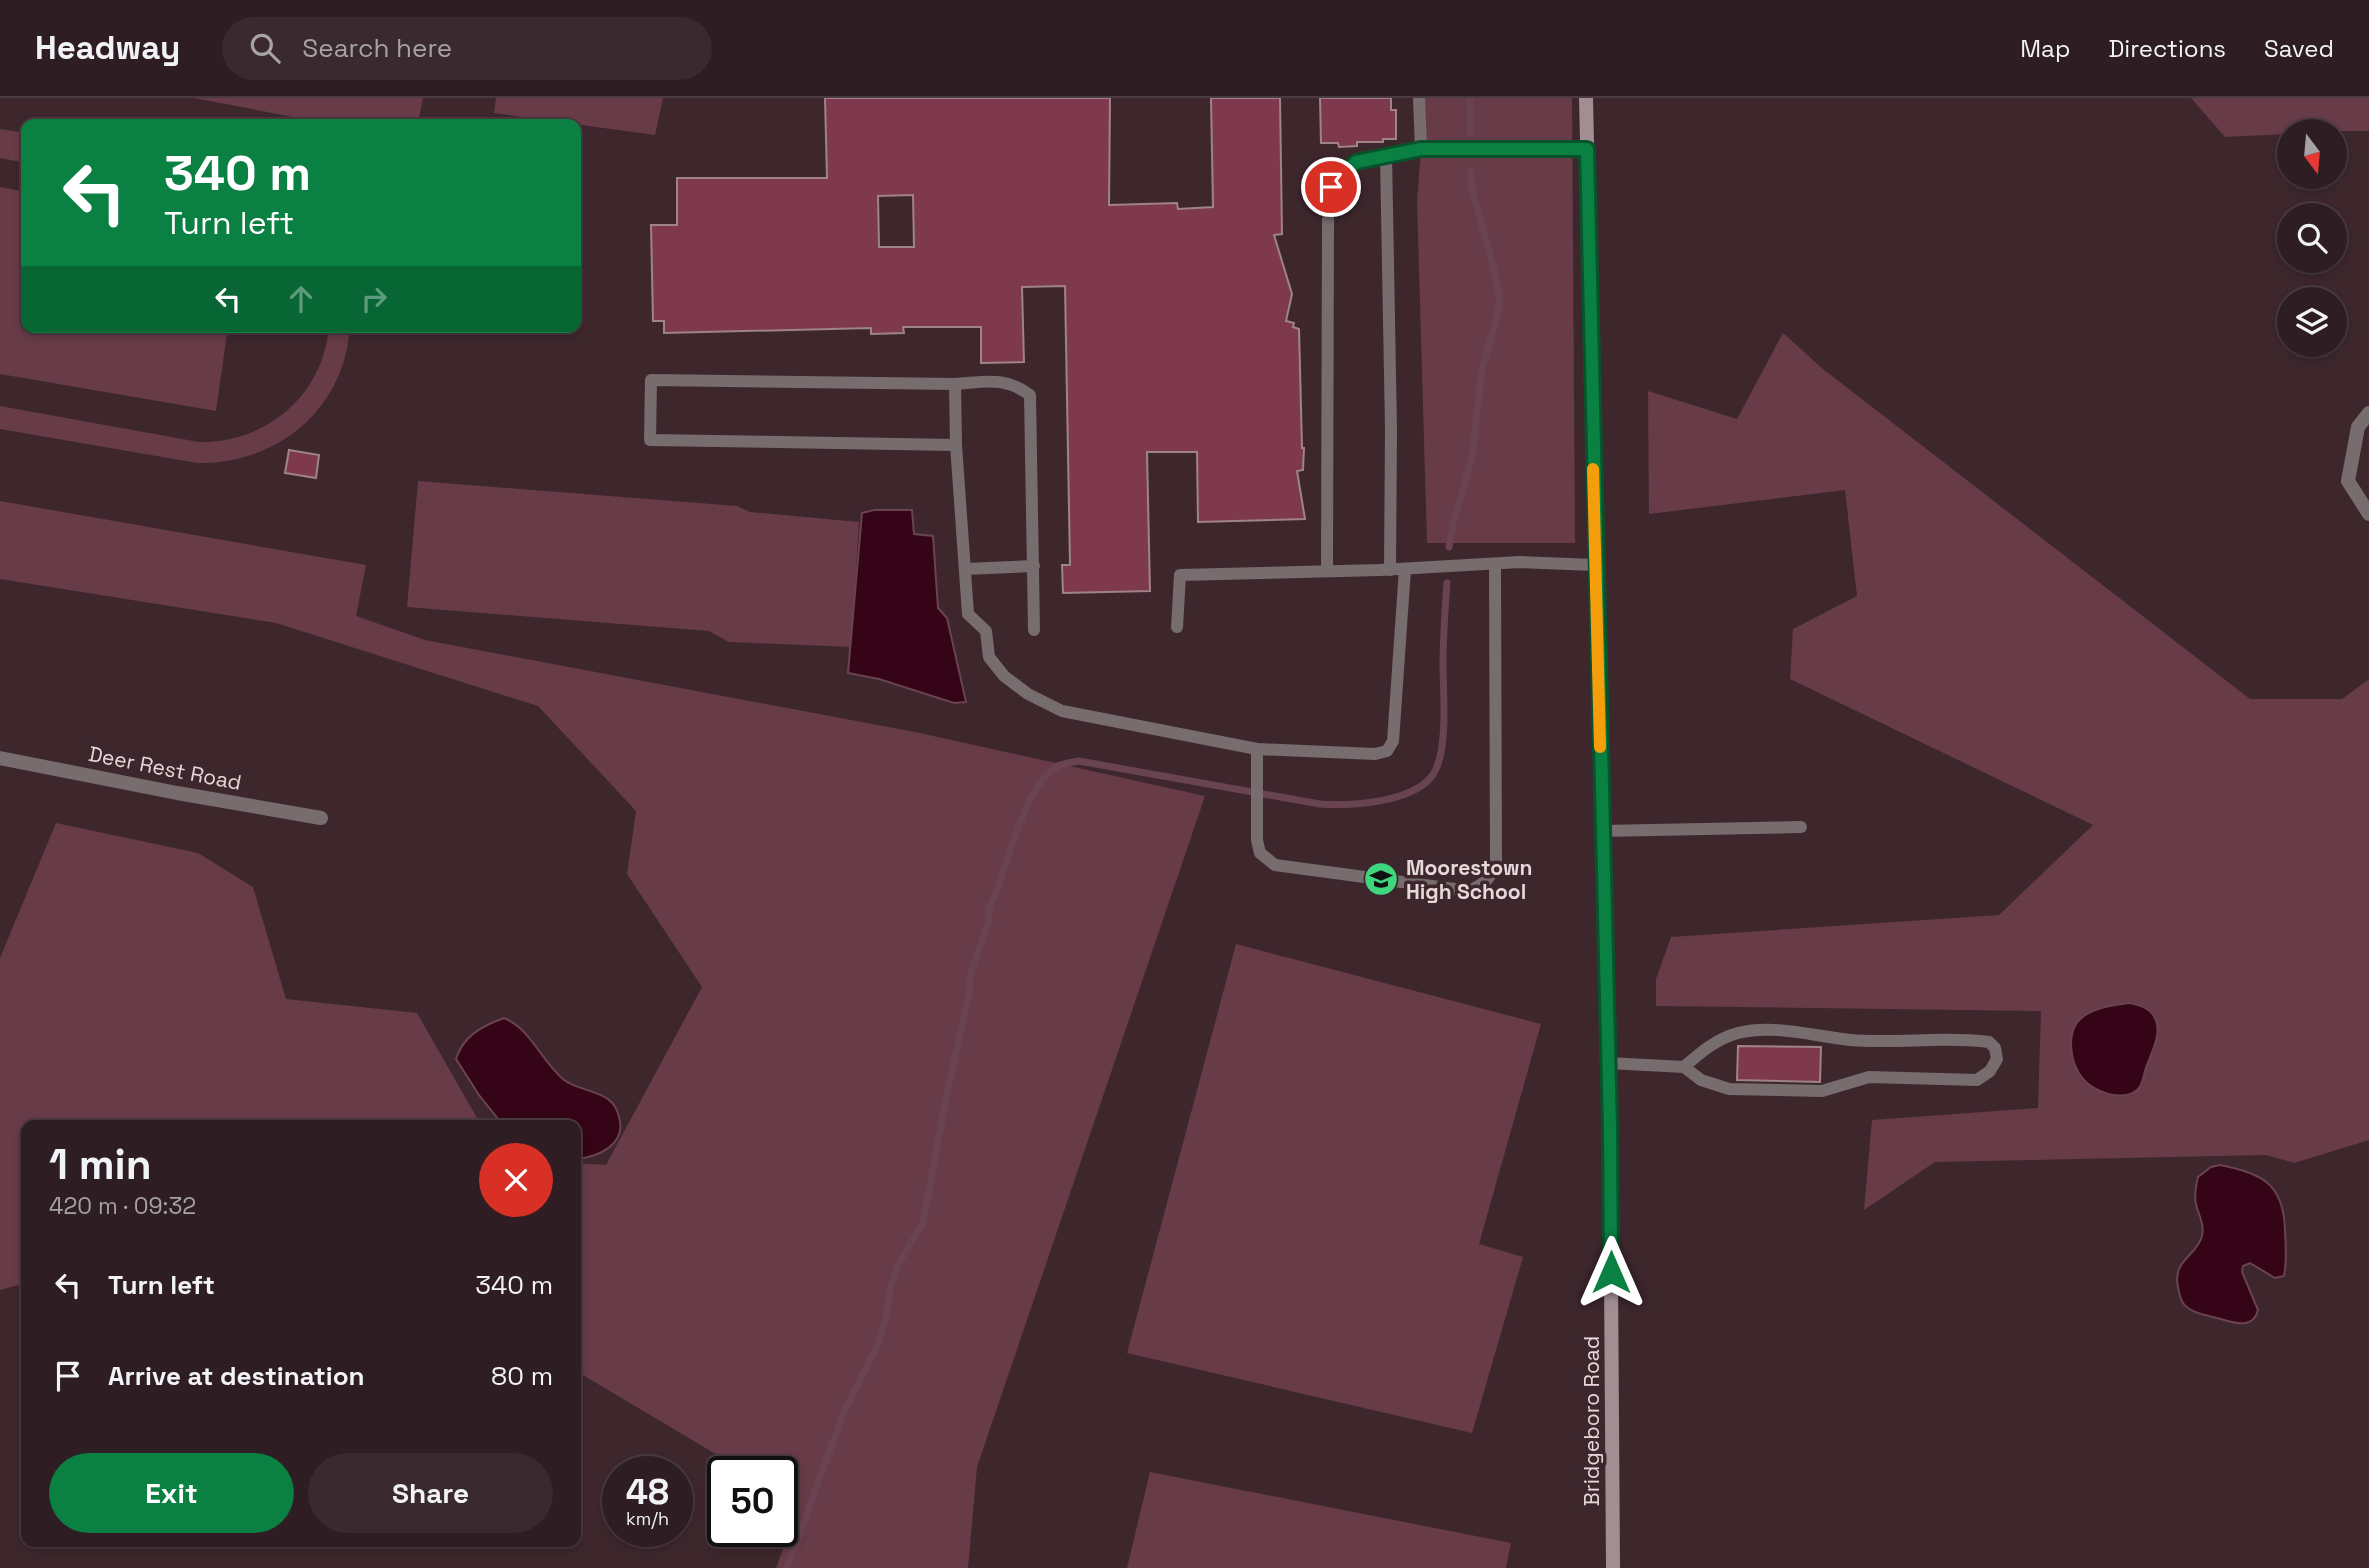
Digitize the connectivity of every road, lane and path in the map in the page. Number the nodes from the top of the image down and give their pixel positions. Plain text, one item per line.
1 (1419, 98) edge
2 (1586, 98) edge
3 (1421, 149) junction
4 (1587, 149) junction
5 (1386, 155) junction
6 (955, 384) junction
7 (2369, 413) edge
8 (956, 445) junction
9 (2369, 514) edge
10 (1494, 564) junction
11 (1595, 565) junction
12 (1034, 566) junction
13 (965, 569) junction
14 (1405, 569) junction
15 (1390, 570) junction
16 (1327, 571) junction
17 (1177, 627) dead end
18 (1034, 630) dead end
19 (1257, 749) junction
20 (0, 758) edge
21 (321, 818) dead end
22 (1801, 827) dead end
23 (1602, 831) junction
24 (1608, 1063) junction
25 (1684, 1067) junction
26 (1613, 1568) edge

1 - 3 lane
2 - 4 main road, Bridgeboro Road
3 - 4 lane
3 - 5 lane
4 - 11 main road, Bridgeboro Road
5 - 15 lane
5 - 16 lane
6 - 8 lane
6 - 8 lane
6 - 12 lane
7 - 9 street
8 - 13 lane
10 - 11 lane
10 - 14 lane
10 - 19 lane
11 - 23 main road, Bridgeboro Road
12 - 13 lane
12 - 18 lane
13 - 19 lane
14 - 15 lane
14 - 19 lane
15 - 16 lane
16 - 17 lane
20 - 21 street, Deer Rest Road
22 - 23 lane
23 - 24 main road, Bridgeboro Road
24 - 25 lane
24 - 26 main road, Bridgeboro Road
25 - 25 lane

